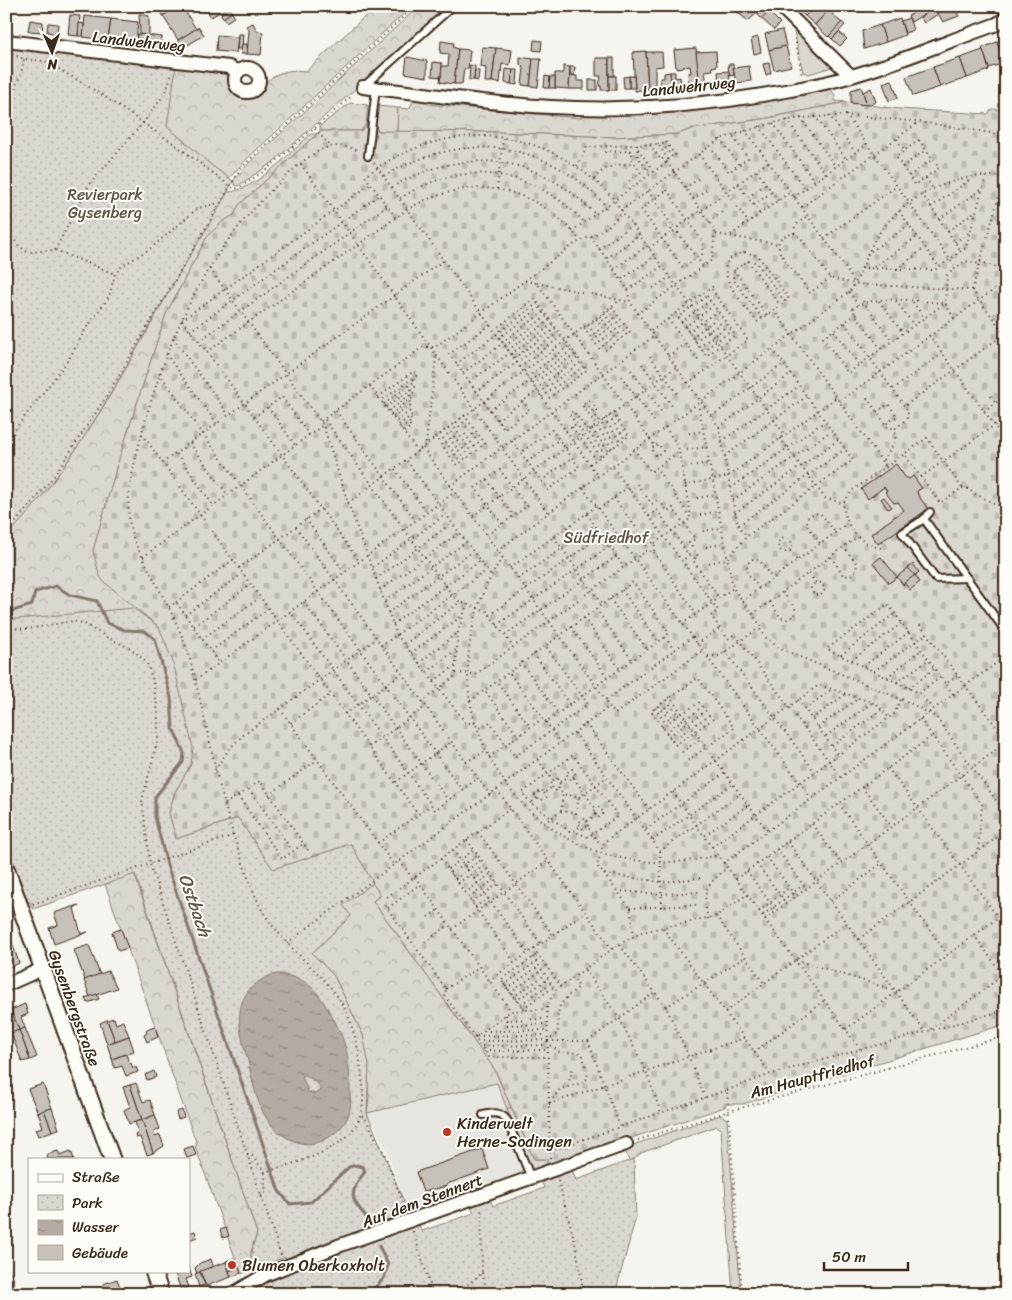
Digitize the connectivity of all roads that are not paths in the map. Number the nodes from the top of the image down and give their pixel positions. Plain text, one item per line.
1 (453, 6) edge
2 (780, 6) edge
3 (1006, 18) edge
4 (7, 47) edge
5 (238, 72) dead end
6 (851, 76) junction
7 (369, 88) junction
8 (368, 156) road end
9 (930, 512) dead end
10 (924, 520) junction
11 (967, 578) junction
12 (1006, 632) edge
13 (6, 868) edge
14 (42, 969) junction
15 (6, 985) edge
16 (483, 1115) dead end
17 (626, 1144) road end
18 (112, 1158) edge
19 (531, 1178) junction
20 (153, 1272) edge
21 (161, 1294) edge
22 (233, 1294) edge

1 - 7 lane
2 - 6 street
3 - 6 street, Landwehrweg
4 - 5 street, Landwehrweg
6 - 7 street, Landwehrweg
7 - 8 lane
9 - 10 lane
10 - 11 lane
10 - 11 lane
11 - 12 lane
13 - 14 street, Gysenbergstraße
14 - 15 street
14 - 18 street, Gysenbergstraße
16 - 19 lane
17 - 19 street, Auf dem Stennert
19 - 22 street, Auf dem Stennert
20 - 21 street

